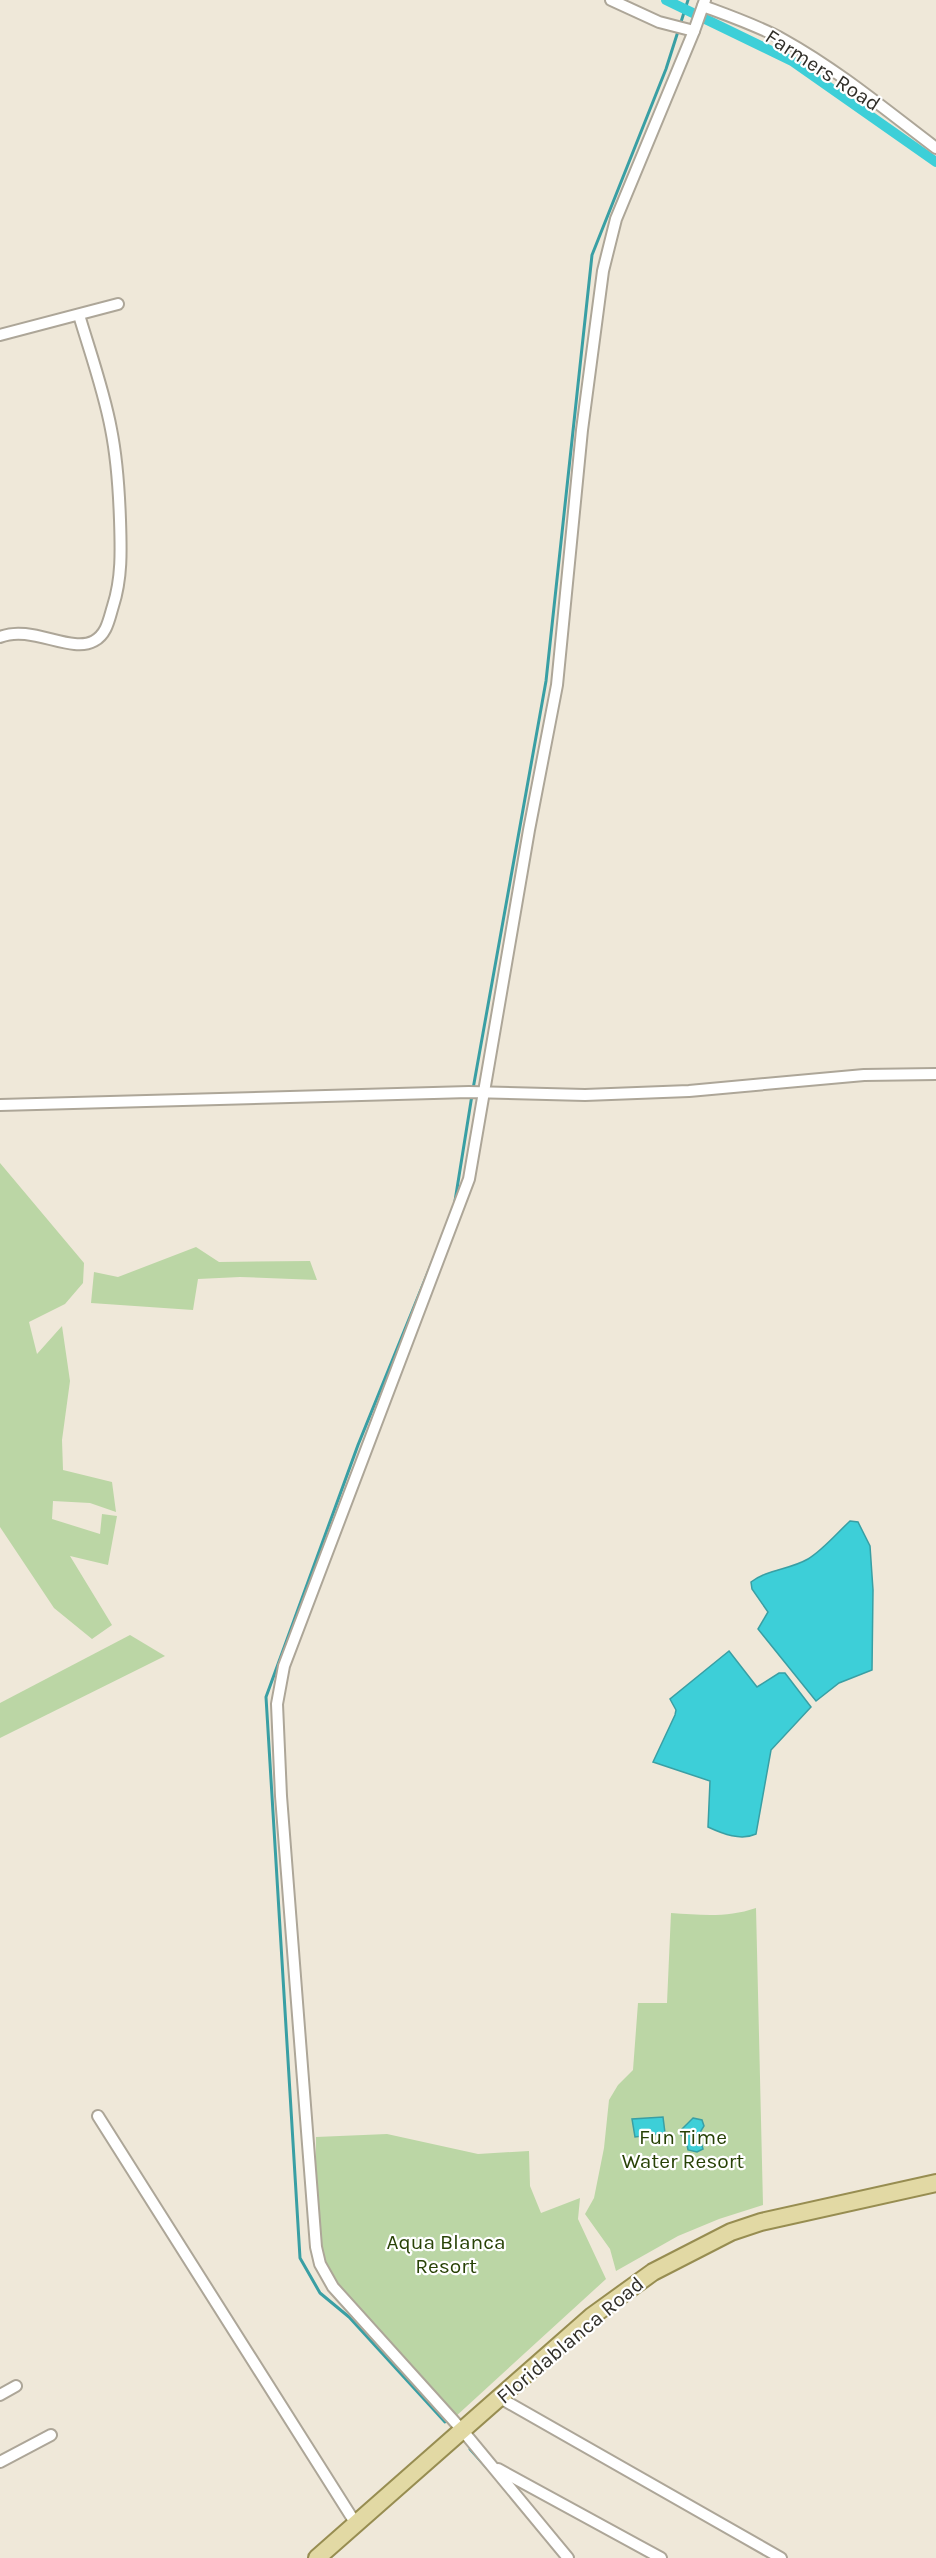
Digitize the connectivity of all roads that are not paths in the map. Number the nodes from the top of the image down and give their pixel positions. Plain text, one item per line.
1 (611, 0) edge
2 (703, 5) edge
3 (689, 29) junction
4 (936, 148) edge
5 (118, 304) dead end
6 (79, 315) junction
7 (0, 335) edge
8 (0, 637) edge
9 (936, 1074) edge
10 (477, 1093) junction
11 (0, 1105) edge
12 (98, 2116) dead end
13 (936, 2183) edge
14 (16, 2386) dead end
15 (0, 2395) edge
16 (500, 2398) junction
17 (463, 2431) junction
18 (51, 2435) dead end
19 (0, 2462) edge
20 (493, 2466) junction
21 (356, 2524) junction
22 (317, 2558) edge
23 (568, 2558) edge
24 (661, 2558) edge
25 (781, 2558) edge

1 - 3 street
2 - 3 street
2 - 4 street, Farmers Road
3 - 10 street
5 - 6 street
6 - 7 street
6 - 8 street
9 - 10 street
10 - 11 street
10 - 17 street
12 - 21 street
13 - 16 main road, Floridablanca Road
14 - 15 street
16 - 17 main road, Floridablanca Road
16 - 25 street
17 - 20 street
17 - 21 main road, Floridablanca Road
18 - 19 street
20 - 23 street
20 - 24 street
21 - 22 main road, Floridablanca Road

